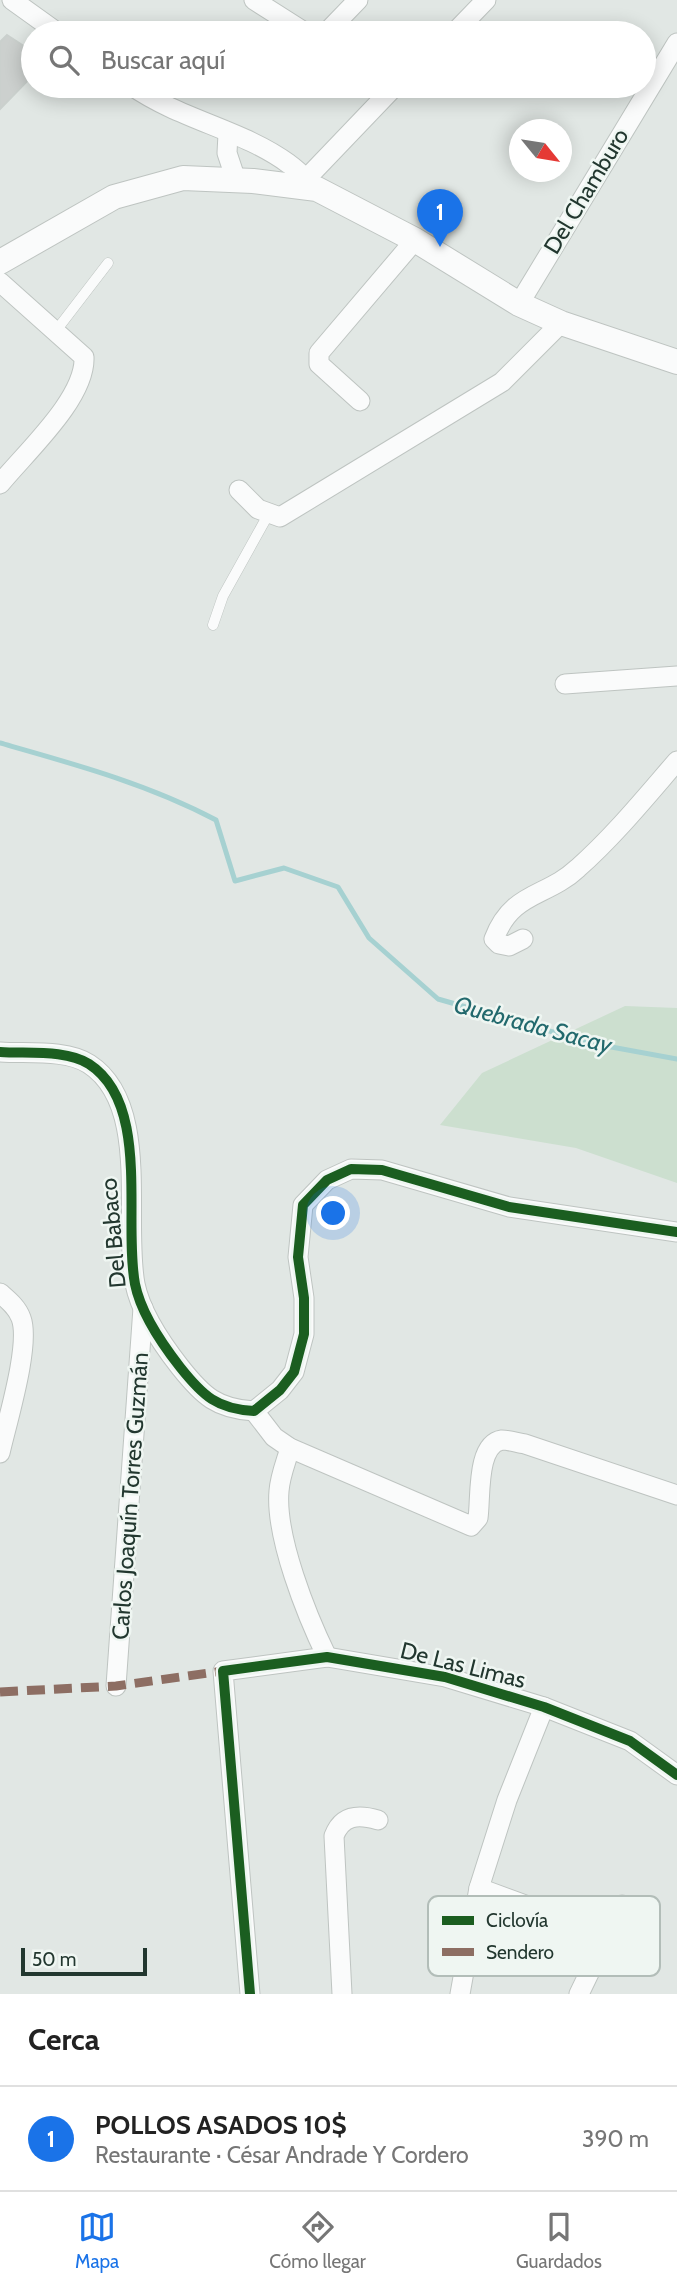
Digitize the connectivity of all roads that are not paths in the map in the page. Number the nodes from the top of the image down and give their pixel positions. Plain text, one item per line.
1 (12, 0) edge
2 (254, 0) edge
3 (358, 0) edge
4 (486, 0) edge
5 (41, 21) edge
6 (287, 21) edge
7 (338, 21) edge
8 (466, 21) edge
9 (677, 43) edge
10 (656, 78) edge
11 (152, 98) edge
12 (385, 98) edge
13 (644, 98) edge
14 (228, 134) junction
15 (236, 180) junction
16 (312, 184) junction
17 (415, 240) junction
18 (0, 262) edge
19 (108, 264) dead end
20 (0, 282) edge
21 (519, 304) junction
22 (561, 323) junction
23 (55, 332) junction
24 (677, 362) edge
25 (360, 401) dead end
26 (0, 484) edge
27 (239, 490) dead end
28 (268, 515) junction
29 (213, 625) dead end
30 (677, 676) edge
31 (565, 684) dead end
32 (677, 761) edge
33 (523, 939) dead end
34 (0, 1052) edge
35 (677, 1232) edge
36 (0, 1293) edge
37 (143, 1307) junction
38 (254, 1412) junction
39 (290, 1448) junction
40 (0, 1452) edge
41 (677, 1495) edge
42 (327, 1657) junction
43 (116, 1686) dead end
44 (544, 1707) junction
45 (677, 1774) edge
46 (378, 1820) dead end
47 (479, 1888) junction
48 (478, 1896) edge
49 (501, 1896) edge
50 (463, 1976) edge
51 (588, 1976) edge
52 (250, 1994) edge
53 (342, 1994) edge
54 (460, 1994) edge
55 (579, 1994) edge

1 - 5 street
2 - 6 street
3 - 7 street
4 - 8 street
9 - 10 street, Del Chamburo
11 - 14 street
12 - 16 street
13 - 21 street, Del Chamburo
14 - 15 street
14 - 16 street
15 - 16 street
15 - 18 street
16 - 17 street
17 - 21 street
17 - 25 street
19 - 23 lane
20 - 23 street
21 - 22 street
22 - 24 street
22 - 28 street
23 - 26 street
27 - 28 street
28 - 29 lane
30 - 31 street
32 - 33 street
34 - 37 street, Del Babaco
35 - 38 street
36 - 40 street
37 - 38 street, Del Babaco
37 - 43 street, Carlos Joaquín Torres Guzmán
38 - 39 street
39 - 41 street
39 - 42 street
42 - 44 street, De Las Limas
42 - 52 street, De Las Limas
44 - 45 street, De Las Limas
44 - 47 street
46 - 53 street
47 - 48 street
47 - 49 street
50 - 54 street
51 - 55 street

